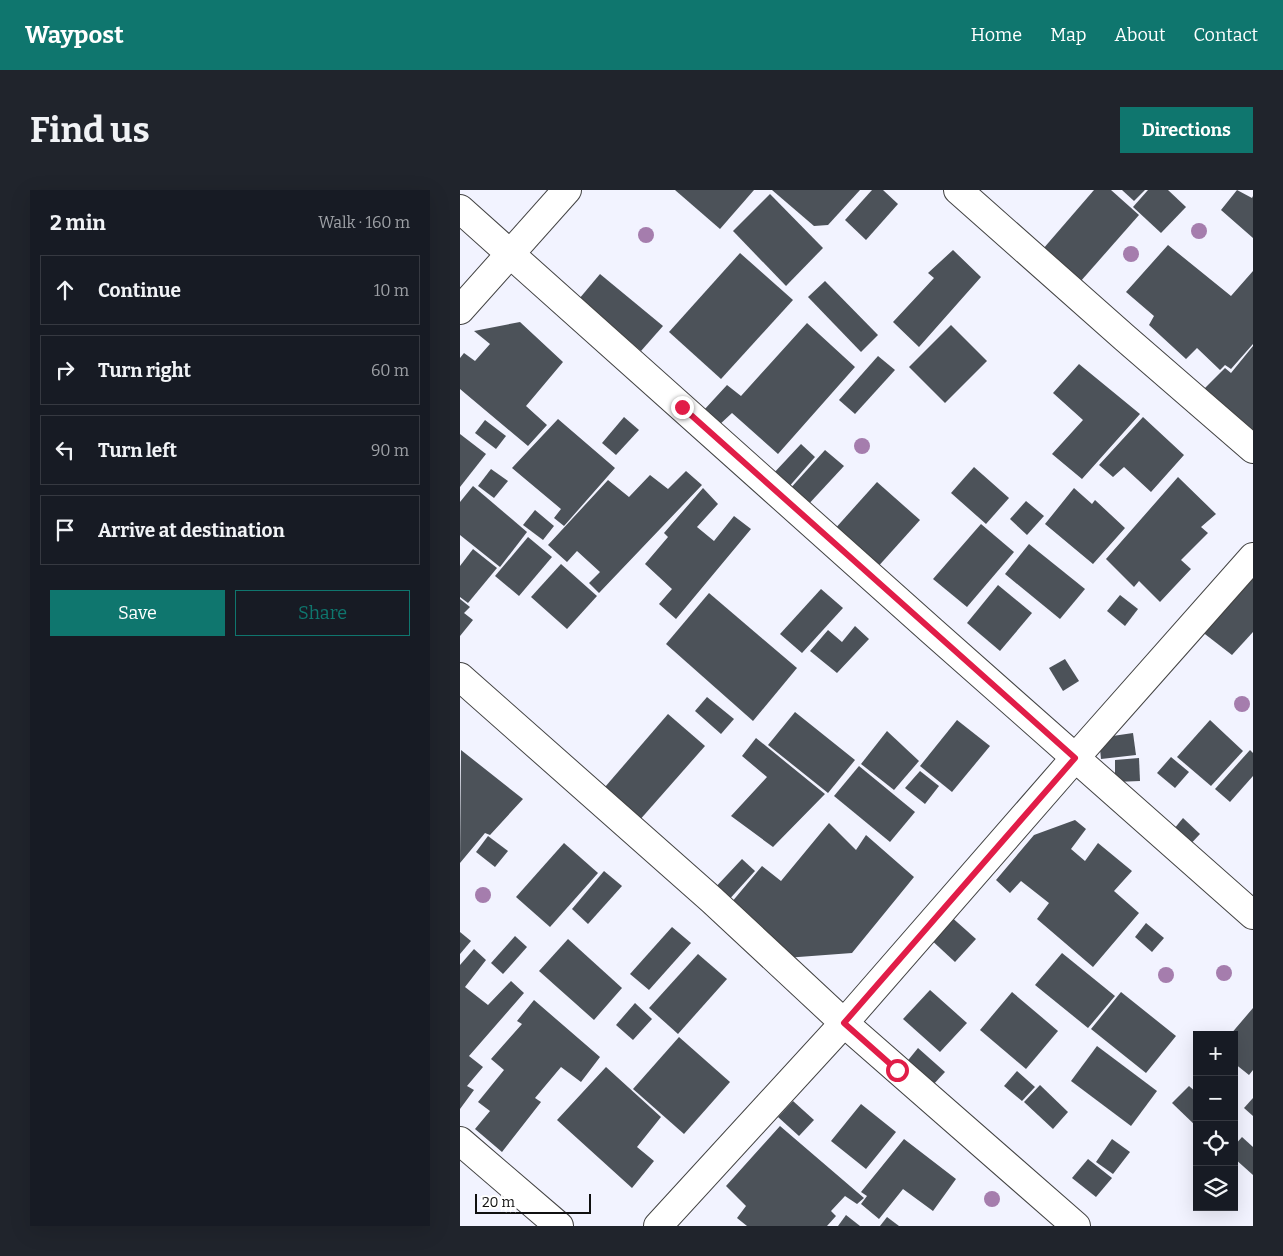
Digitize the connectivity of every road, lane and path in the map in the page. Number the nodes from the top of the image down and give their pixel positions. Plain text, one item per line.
1 (567, 190) edge
2 (958, 190) edge
3 (460, 209) edge
4 (511, 253) junction
5 (460, 310) edge
6 (1253, 449) edge
7 (1253, 557) edge
8 (460, 677) edge
9 (1075, 758) junction
10 (1253, 915) edge
11 (844, 1023) junction
12 (460, 1141) edge
13 (558, 1226) edge
14 (658, 1226) edge
15 (1076, 1226) edge

1 - 4 street
2 - 6 street
3 - 4 street
4 - 5 street
4 - 9 street
7 - 9 street
8 - 11 street
9 - 10 street
9 - 11 street
11 - 14 street
11 - 15 street
12 - 13 street

